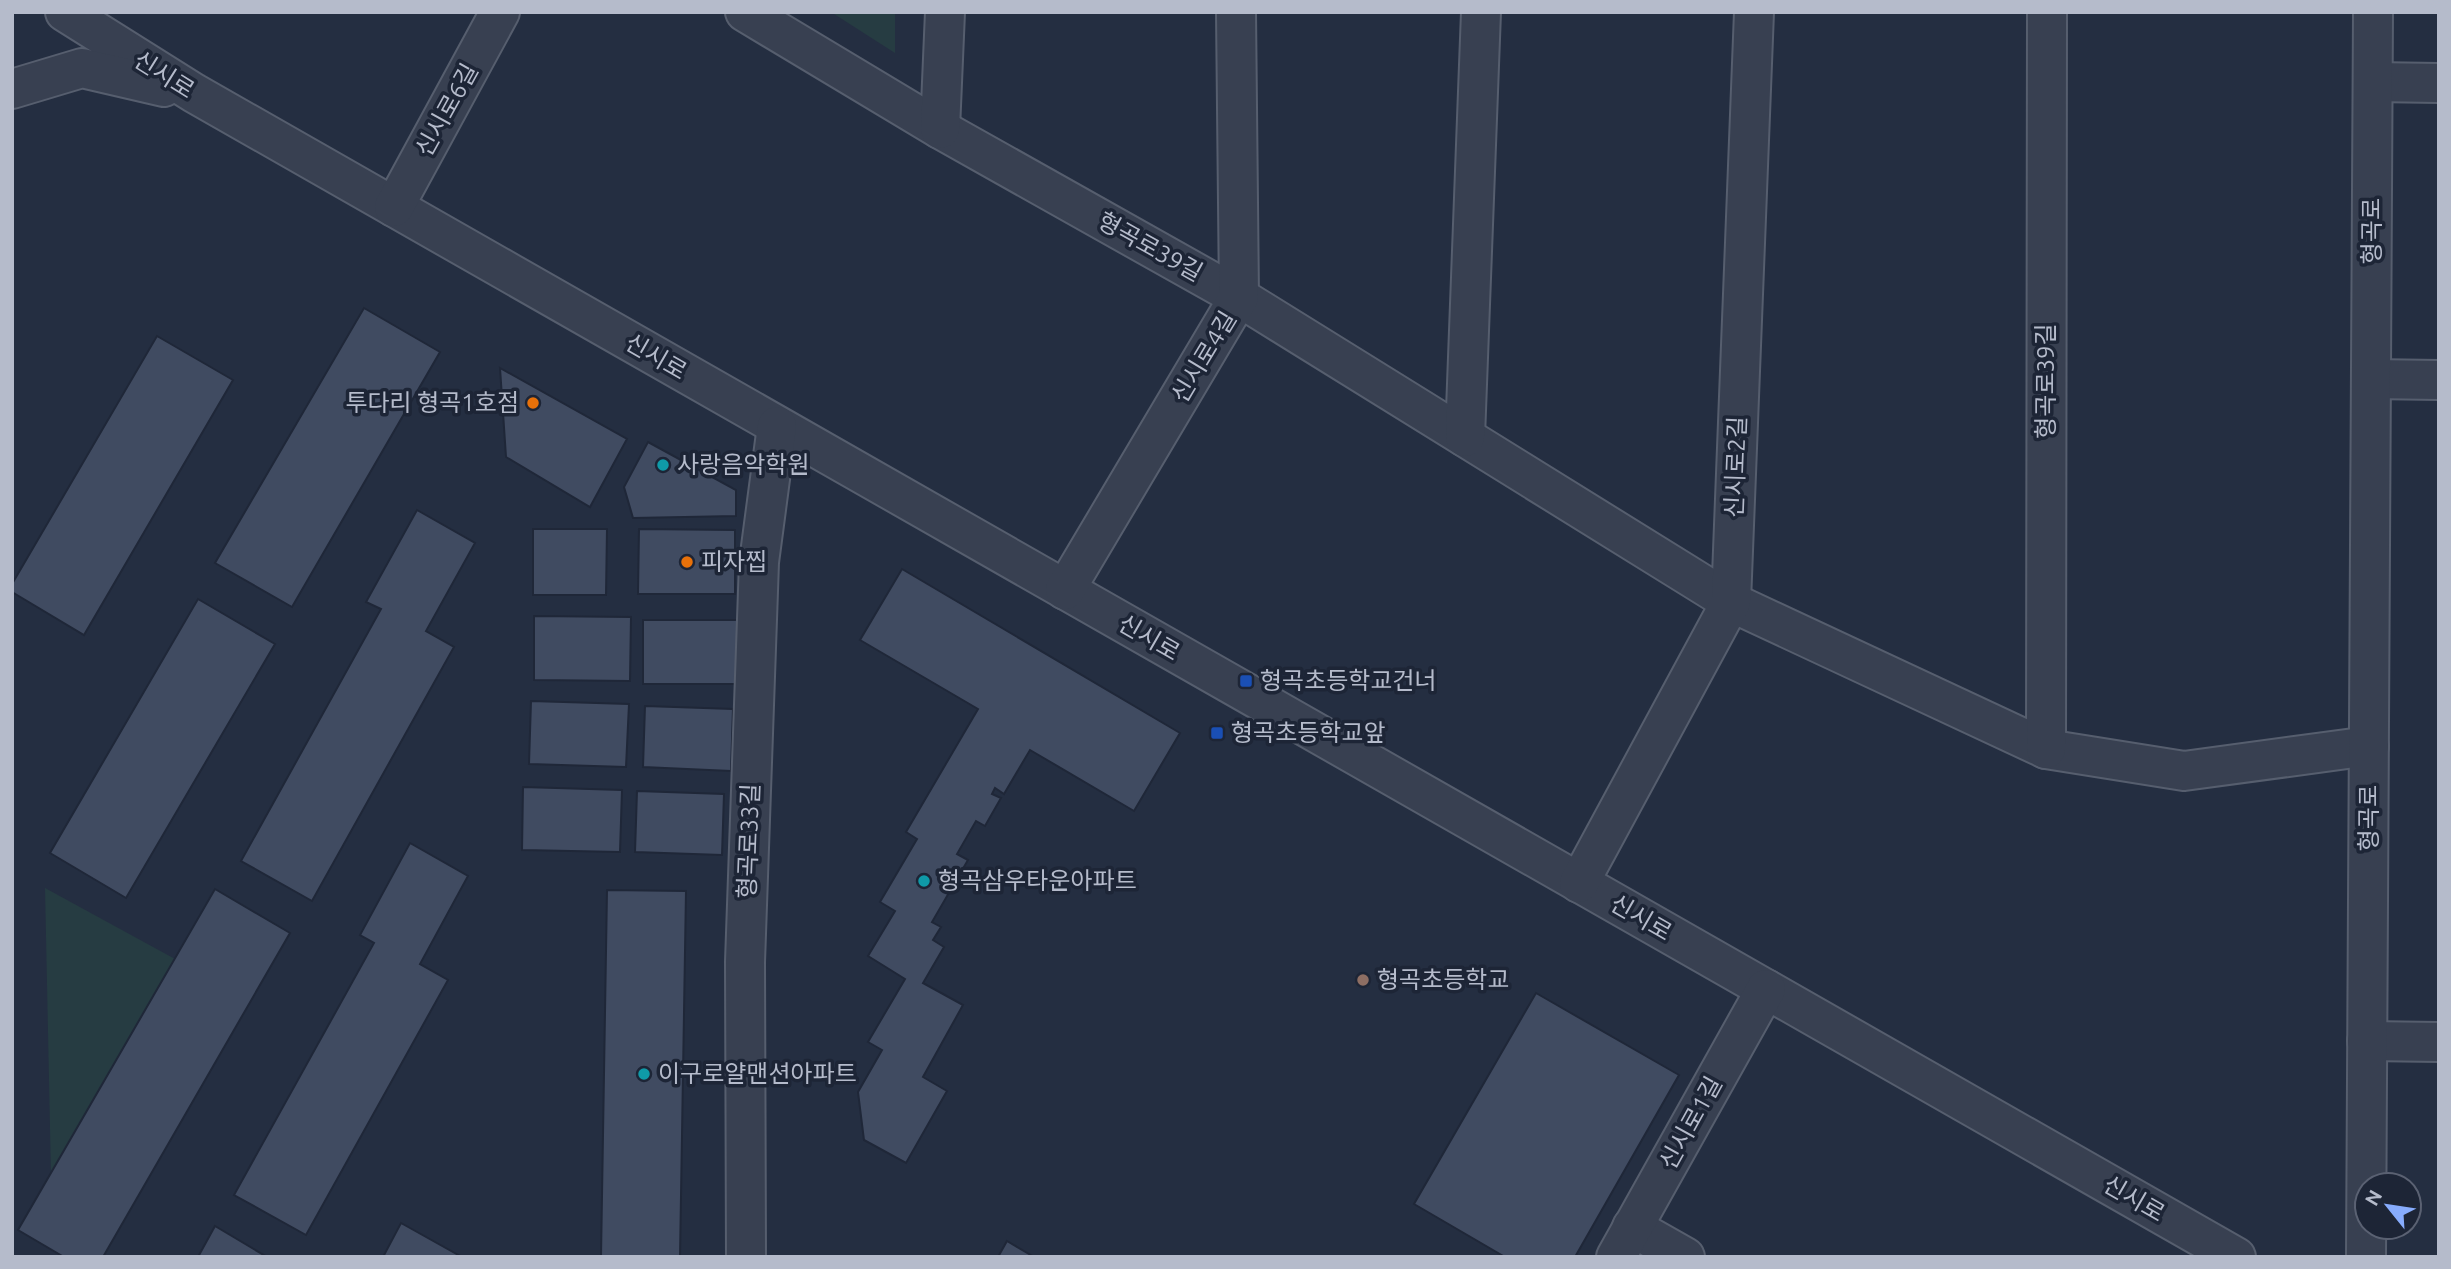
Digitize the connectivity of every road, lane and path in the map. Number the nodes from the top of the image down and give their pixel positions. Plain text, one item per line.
1 (65, 12) edge
2 (500, 12) edge
3 (745, 12) edge
4 (945, 12) edge
5 (1236, 12) edge
6 (1481, 12) edge
7 (1754, 12) edge
8 (2047, 12) edge
9 (2373, 12) edge
10 (2373, 82) junction
11 (2439, 83) edge
12 (12, 89) edge
13 (194, 93) junction
14 (940, 129) junction
15 (394, 207) junction
16 (1240, 297) junction
17 (2371, 379) junction
18 (2439, 380) edge
19 (777, 426) junction
20 (1465, 437) junction
21 (1065, 590) junction
22 (1731, 602) junction
23 (2369, 746) junction
24 (2046, 750) junction
25 (1579, 883) junction
26 (1766, 989) junction
27 (2367, 1041) junction
28 (2439, 1042) edge
29 (1624, 1242) edge
30 (746, 1257) edge
31 (1685, 1257) edge
32 (2236, 1257) edge
33 (2366, 1257) edge

1 - 13 street, 신시로
2 - 15 street, 신시로6길
3 - 14 street, 형곡로39길
4 - 14 street
5 - 16 street, 신시로4길
6 - 20 street
7 - 22 street, 신시로2길
8 - 24 street, 형곡로39길
9 - 10 street, 형곡로
10 - 11 street
10 - 17 street, 형곡로
12 - 13 street
13 - 15 street, 신시로
14 - 16 street, 형곡로39길
15 - 19 street, 신시로
16 - 20 street, 형곡로39길
16 - 21 street, 신시로4길
17 - 18 street
17 - 23 street, 형곡로
19 - 21 street, 신시로
19 - 30 street, 형곡로33길
20 - 22 street, 형곡로39길
21 - 25 street, 신시로
22 - 24 street, 형곡로39길
22 - 25 street, 신시로2길
23 - 24 street, 형곡로39길
23 - 27 street, 형곡로
25 - 26 street, 신시로
26 - 29 street, 신시로1길
26 - 32 street, 신시로
27 - 28 street
27 - 33 street, 형곡로
29 - 31 street

